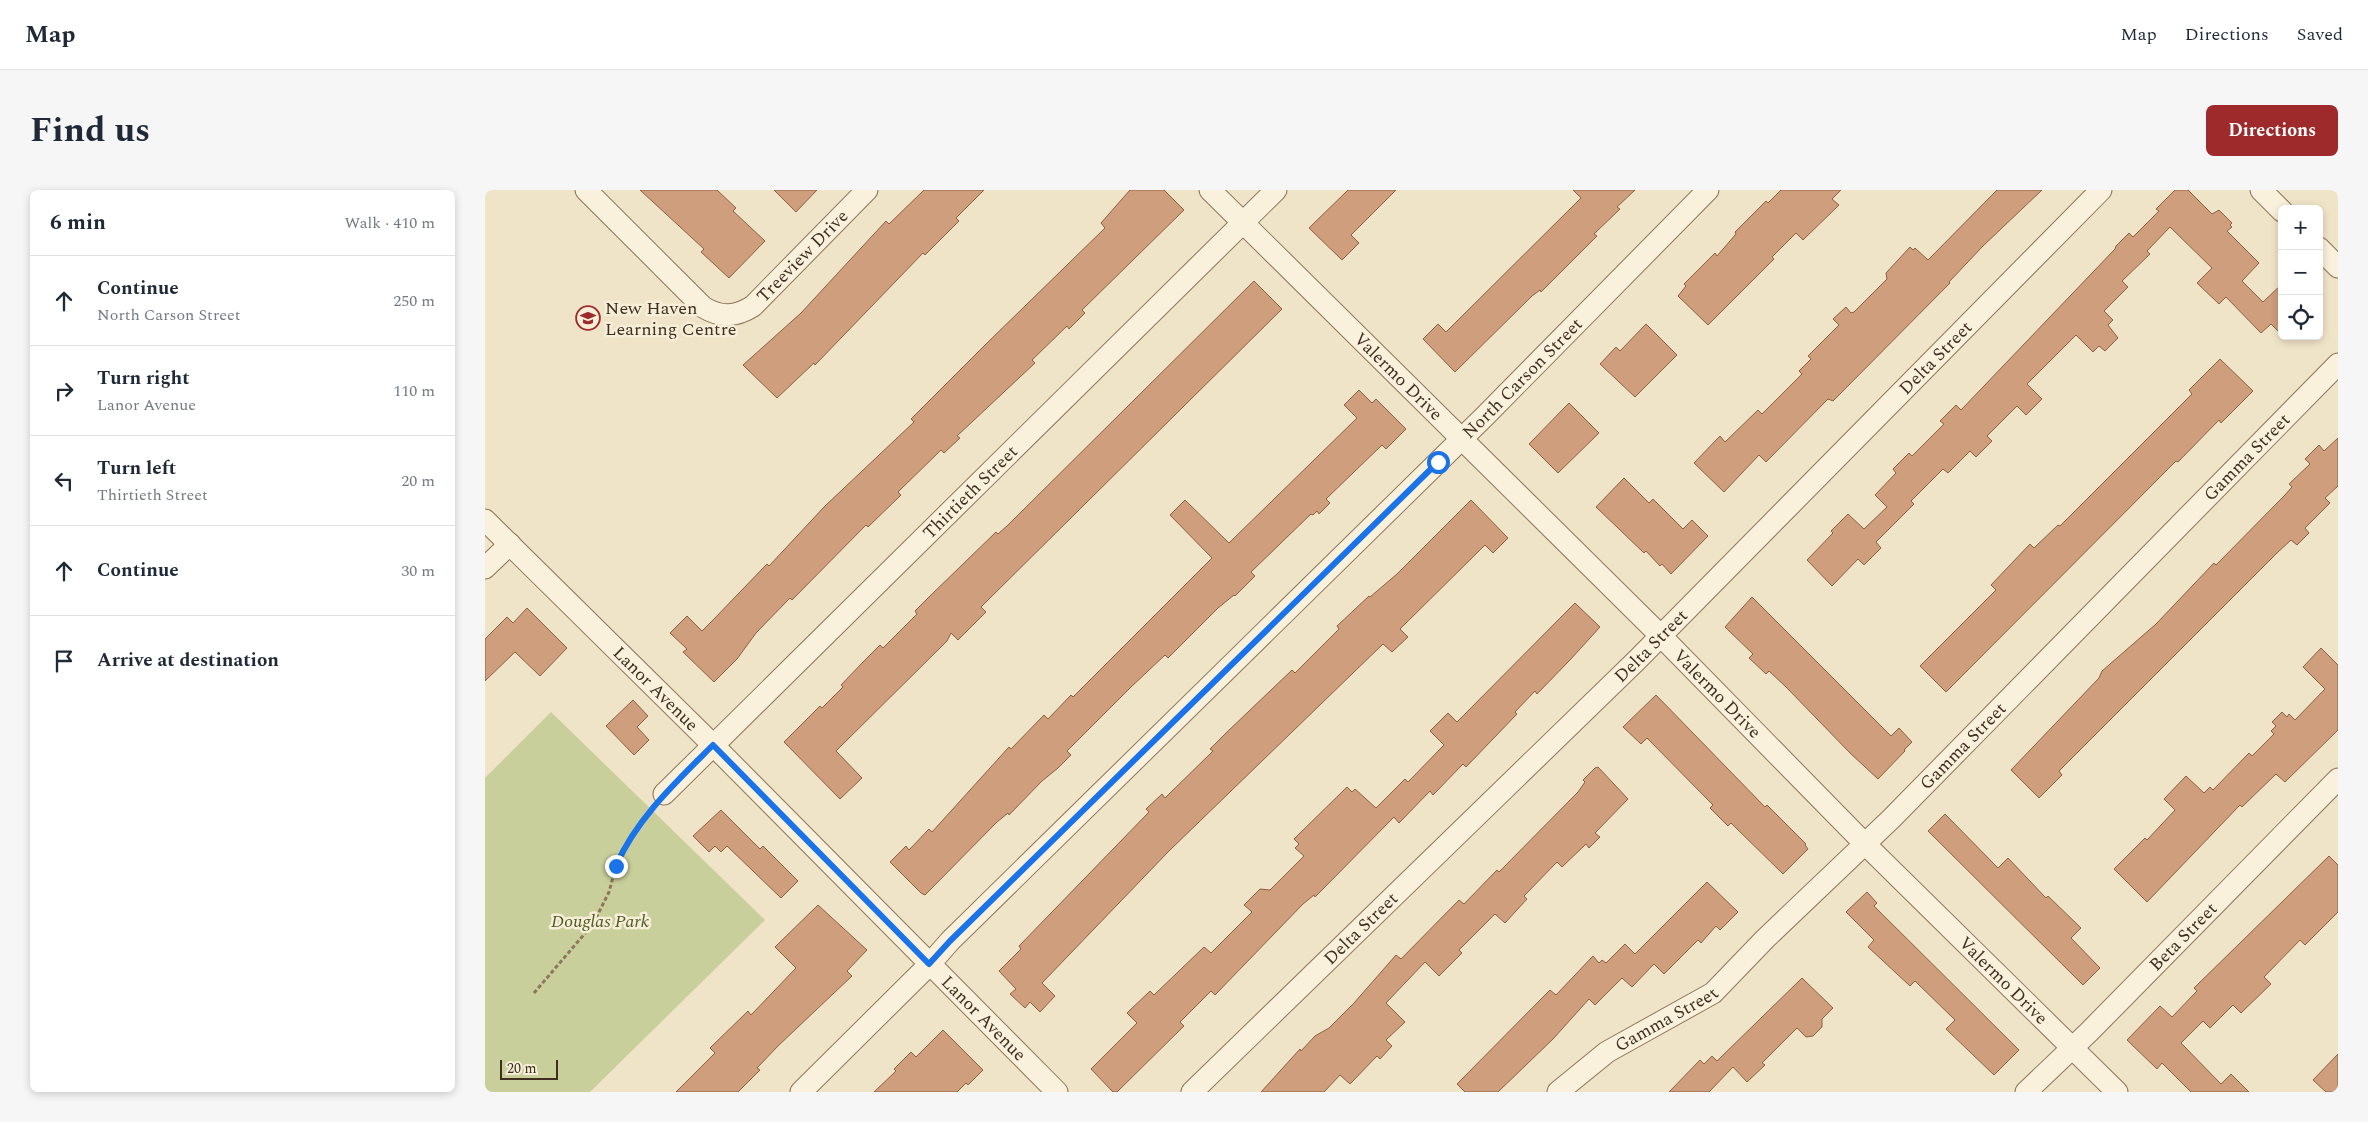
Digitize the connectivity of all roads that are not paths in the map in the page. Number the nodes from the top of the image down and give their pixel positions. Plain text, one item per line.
1 (586, 190) edge
2 (867, 190) edge
3 (1210, 190) edge
4 (1277, 190) edge
5 (1708, 190) edge
6 (2101, 190) edge
7 (2261, 190) edge
8 (2278, 207) edge
9 (1244, 223) junction
10 (2321, 250) edge
11 (2338, 267) edge
12 (2338, 364) edge
13 (1461, 440) junction
14 (485, 520) edge
15 (510, 544) junction
16 (485, 568) edge
17 (1661, 636) junction
18 (713, 745) junction
19 (2338, 779) edge
20 (664, 794) road end
21 (1865, 844) junction
22 (929, 964) junction
23 (2072, 1048) junction
24 (801, 1092) edge
25 (1057, 1092) edge
26 (1192, 1092) edge
27 (1558, 1092) edge
28 (2026, 1092) edge
29 (2117, 1092) edge

1 - 2 street, Treeview Drive
3 - 9 street, Valermo Drive
4 - 9 street, Thirtieth Street
5 - 13 street, North Carson Street
6 - 17 street, Delta Street
7 - 8 street
9 - 13 street, Valermo Drive
9 - 18 street, Thirtieth Street
10 - 11 street
12 - 21 street, Gamma Street
13 - 17 street, Valermo Drive
13 - 22 street, North Carson Street
14 - 15 street, Lanor Avenue
15 - 16 street
15 - 18 street, Lanor Avenue
17 - 21 street, Valermo Drive
17 - 26 street, Delta Street
18 - 20 street, Thirtieth Street
18 - 22 street, Lanor Avenue
19 - 23 street, Beta Street
21 - 23 street, Valermo Drive
21 - 27 street, Gamma Street
22 - 24 street, North Carson Street
22 - 25 street, Lanor Avenue
23 - 28 street, Beta Street
23 - 29 street, Valermo Drive

